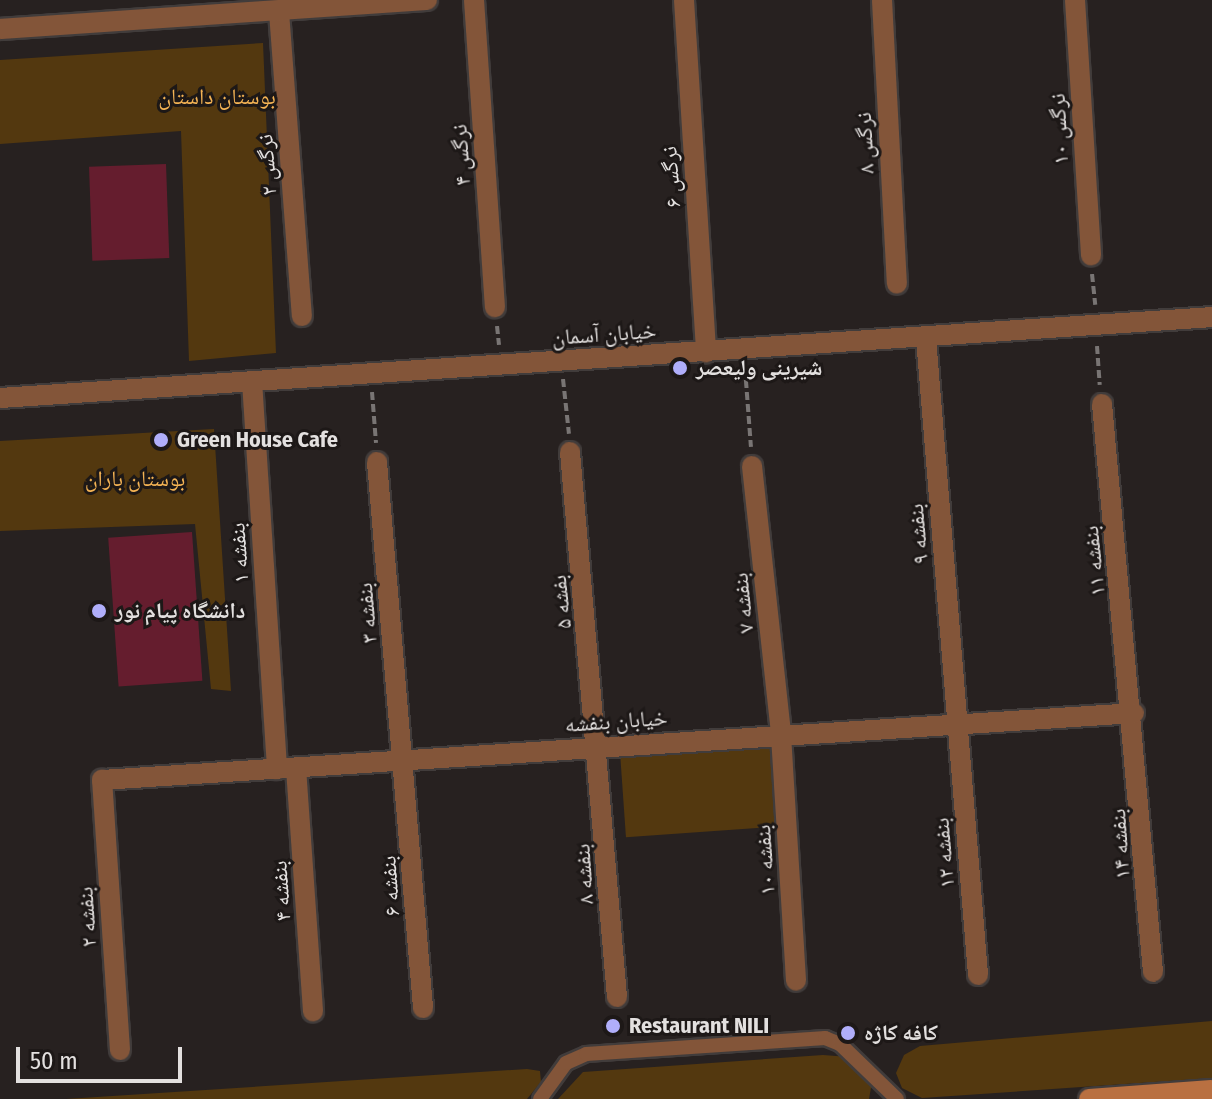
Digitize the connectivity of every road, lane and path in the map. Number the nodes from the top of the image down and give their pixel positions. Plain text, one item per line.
1 (427, 0) edge
2 (474, 0) edge
3 (684, 0) edge
4 (882, 0) edge
5 (1075, 0) edge
6 (384, 2) edge
7 (250, 7) edge
8 (279, 12) junction
9 (0, 29) edge
10 (1091, 256) dead end
11 (897, 284) dead end
12 (495, 307) joint
13 (302, 316) dead end
14 (1212, 317) edge
15 (926, 338) junction
16 (744, 350) junction
17 (706, 352) junction
18 (561, 361) junction
19 (501, 365) junction
20 (370, 373) junction
21 (252, 381) junction
22 (0, 398) edge
23 (1102, 404) dead end
24 (570, 452) joint
25 (377, 462) joint
26 (752, 466) joint
27 (1134, 713) junction
28 (957, 727) junction
29 (781, 735) junction
30 (599, 746) junction
31 (405, 760) junction
32 (287, 768) junction
33 (102, 780) joint
34 (1153, 972) dead end
35 (978, 975) dead end
36 (796, 981) dead end
37 (617, 997) dead end
38 (423, 1008) dead end
39 (313, 1011) dead end
40 (120, 1050) dead end
41 (1212, 1090) edge
42 (540, 1099) edge
43 (897, 1099) edge
44 (1089, 1099) edge

1 - 6 street
2 - 12 street, نرگس ۴
3 - 17 street, نرگس ۶
4 - 11 street, نرگس ۸
5 - 10 street, نرگس ۱۰
6 - 8 street
7 - 8 street
7 - 9 street
8 - 13 street, نرگس ۲
12 - 19 path
14 - 15 street, خیابان آسمان
15 - 16 street, خیابان آسمان
15 - 28 street, بنفشه ۹
16 - 17 street, خیابان آسمان
16 - 26 path
17 - 18 street, خیابان آسمان
18 - 19 street, خیابان آسمان
18 - 24 path
19 - 20 street, خیابان آسمان
20 - 21 street, خیابان آسمان
20 - 25 path
21 - 22 street, خیابان آسمان
21 - 32 street, بنفشه ۱
23 - 27 street, بنفشه ۱۱
24 - 30 street, بفشه ۵
25 - 31 street, بنفشه ۳
26 - 29 street, بنفشه ۷
27 - 28 street, خیابان بنفشه
27 - 34 street, بنفشه ۱۴
28 - 29 street, خیابان بنفشه
28 - 35 street, بنفشه ۱۲
29 - 30 street, خیابان بنفشه
29 - 36 street, بنفشه ۱۰
30 - 31 street, خیابان بنفشه
30 - 37 street, بنفشه ۸
31 - 32 street, خیابان بنفشه
31 - 38 street, بنفشه ۶
32 - 33 street, خیابان بنفشه
32 - 39 street, بنفشه ۴
33 - 40 street, بنفشه ۲
41 - 44 main road
42 - 43 lane

